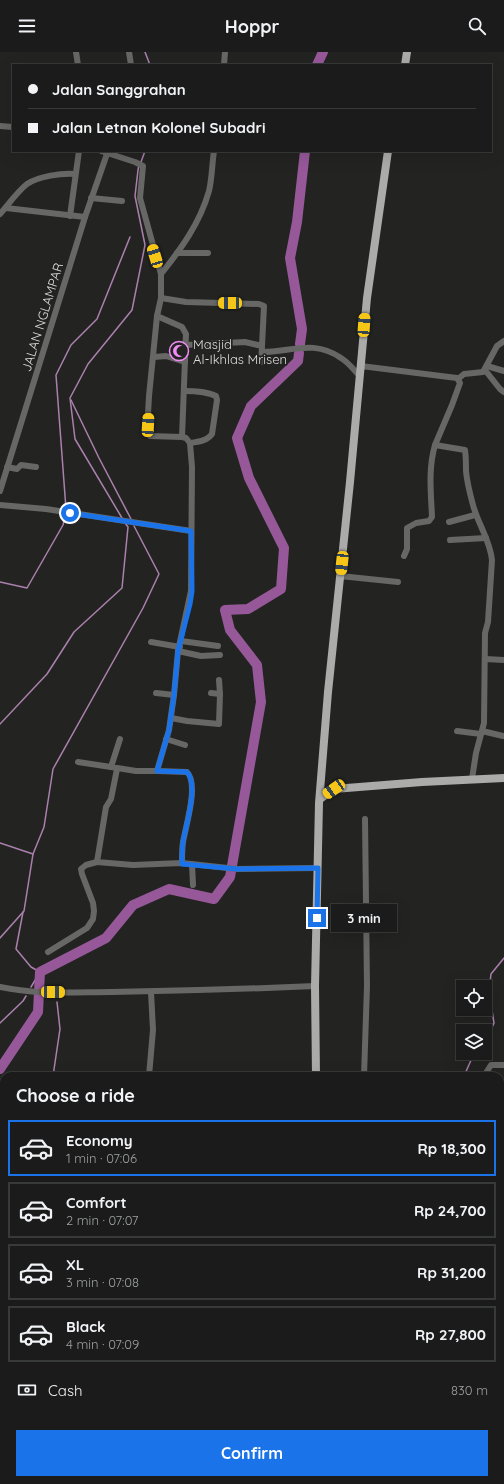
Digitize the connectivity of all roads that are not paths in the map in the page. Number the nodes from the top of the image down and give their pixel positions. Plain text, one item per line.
1 (76, 52) edge
2 (129, 52) edge
3 (226, 52) edge
4 (407, 52) edge
5 (78, 64) edge
6 (131, 64) edge
7 (224, 64) edge
8 (404, 64) edge
9 (0, 126) edge
10 (12, 127) edge
11 (79, 152) edge
12 (108, 152) edge
13 (214, 152) edge
14 (388, 152) edge
15 (75, 174) junction
16 (91, 198) junction
17 (122, 201) dead end
18 (2, 210) edge
19 (70, 216) junction
20 (85, 217) junction
21 (177, 253) junction
22 (208, 253) dead end
23 (161, 274) junction
24 (161, 298) junction
25 (157, 316) junction
26 (504, 341) edge
27 (186, 345) junction
28 (262, 349) junction
29 (154, 357) junction
30 (185, 362) junction
31 (261, 362) dead end
32 (486, 368) junction
33 (360, 371) junction
34 (504, 371) edge
35 (458, 379) junction
36 (184, 391) junction
37 (504, 392) edge
38 (182, 437) junction
39 (190, 443) junction
40 (434, 445) junction
41 (7, 467) junction
42 (36, 467) dead end
43 (0, 491) edge
44 (0, 505) edge
45 (475, 515) junction
46 (449, 522) dead end
47 (191, 531) junction
48 (486, 538) junction
49 (450, 540) dead end
50 (404, 556) dead end
51 (340, 576) junction
52 (398, 582) dead end
53 (151, 642) dead end
54 (180, 646) junction
55 (218, 646) dead end
56 (220, 655) dead end
57 (485, 659) junction
58 (504, 660) edge
59 (219, 680) dead end
60 (156, 693) dead end
61 (211, 693) dead end
62 (220, 694) junction
63 (174, 695) junction
64 (171, 718) junction
65 (457, 731) dead end
66 (482, 733) junction
67 (503, 736) dead end
68 (166, 738) junction
69 (120, 739) dead end
70 (185, 745) dead end
71 (78, 762) dead end
72 (114, 768) junction
73 (157, 771) junction
74 (504, 778) edge
75 (472, 779) junction
76 (321, 786) junction
77 (334, 789) junction
78 (320, 799) junction
79 (365, 819) dead end
80 (97, 862) junction
81 (182, 864) junction
82 (192, 864) junction
83 (318, 868) junction
84 (193, 885) dead end
85 (48, 952) dead end
86 (315, 986) junction
87 (0, 987) edge
88 (151, 992) junction
89 (504, 1065) edge
90 (150, 1072) edge
91 (316, 1072) edge
92 (364, 1072) edge
93 (487, 1072) edge

1 - 5 street
2 - 6 street
3 - 7 street
4 - 8 main road
9 - 10 street
11 - 15 street
12 - 16 street, JALAN NGLAMPAR
12 - 23 street
13 - 21 street
14 - 33 main road
15 - 18 street
15 - 19 street
16 - 17 street
16 - 20 street, JALAN NGLAMPAR
18 - 19 street
19 - 20 street
20 - 41 street, JALAN NGLAMPAR
21 - 22 street
21 - 23 street
23 - 24 street
24 - 25 street
24 - 28 street
25 - 27 street
25 - 29 street
26 - 32 street
27 - 28 street
27 - 30 street
28 - 31 street
28 - 33 street
29 - 30 street
29 - 38 street
30 - 36 street
32 - 34 street
32 - 35 street
32 - 37 street
33 - 35 street
33 - 51 main road
35 - 40 street
36 - 38 street
36 - 39 street
38 - 39 street
39 - 47 street
40 - 45 street
40 - 50 street
41 - 42 street
41 - 43 street, JALAN NGLAMPAR
44 - 47 street
45 - 46 street
45 - 48 street
47 - 54 street
48 - 49 street
48 - 57 street
51 - 52 street
51 - 76 main road
53 - 54 street
54 - 55 street
54 - 56 street
54 - 63 street
57 - 58 street
57 - 66 street
59 - 62 street
60 - 63 street
61 - 62 street
62 - 64 street
63 - 64 street
64 - 68 street
65 - 66 street
66 - 67 street
66 - 75 street
68 - 70 street
68 - 73 street
69 - 72 street
71 - 72 street
72 - 73 street
72 - 80 street
73 - 81 street
74 - 75 main road
75 - 77 main road
76 - 77 main road
76 - 78 main road
77 - 78 main road
78 - 83 main road
79 - 92 street
80 - 81 street
80 - 85 street
81 - 82 street
82 - 83 street
82 - 84 street
83 - 86 main road
86 - 88 street
86 - 91 main road
87 - 88 street
88 - 90 street
89 - 93 street

